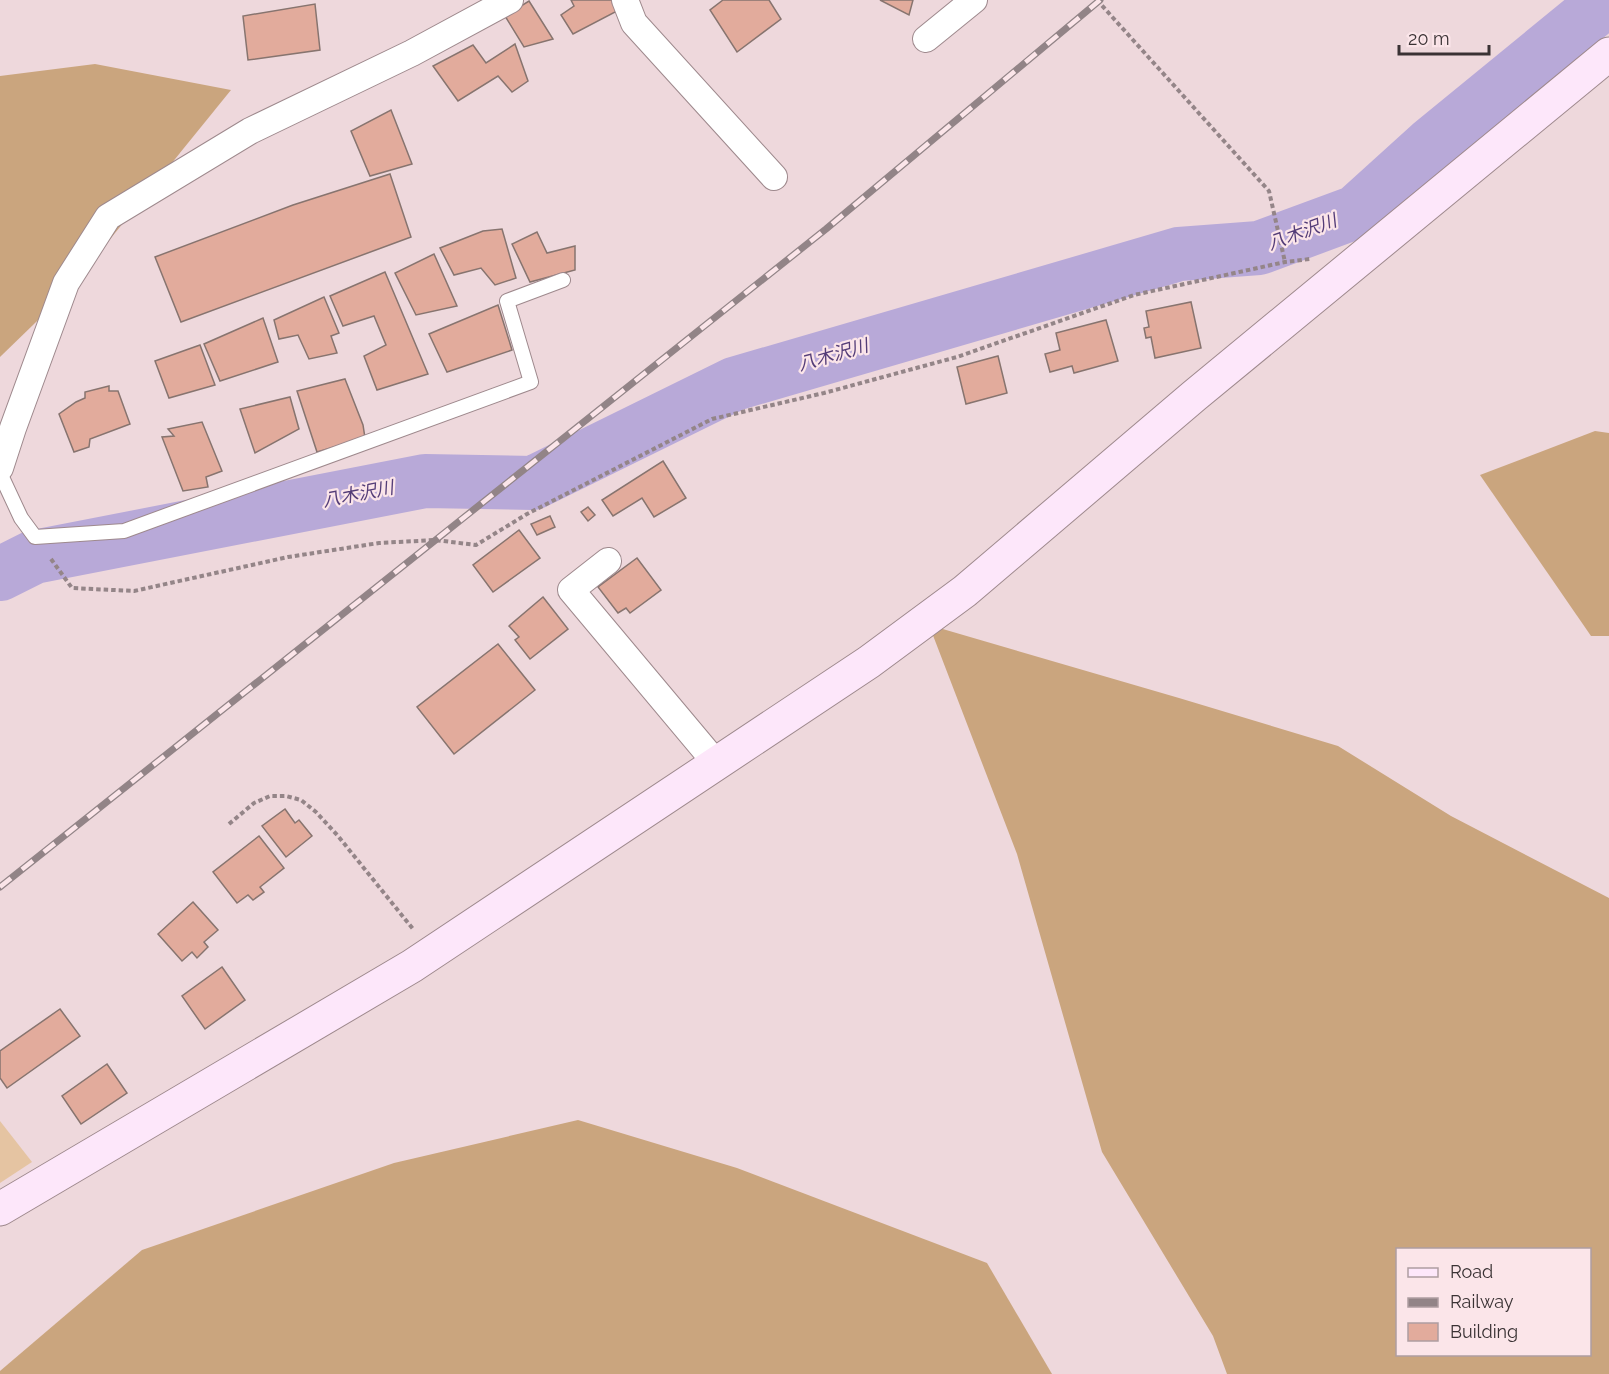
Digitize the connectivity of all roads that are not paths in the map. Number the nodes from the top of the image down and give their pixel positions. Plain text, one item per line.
1 (510, 0) edge
2 (626, 0) edge
3 (974, 0) edge
4 (926, 39) dead end
5 (1609, 54) edge
6 (774, 177) dead end
7 (563, 280) dead end
8 (0, 468) edge
9 (0, 473) edge
10 (608, 561) dead end
11 (716, 764) junction
12 (0, 1209) edge

1 - 8 street
2 - 6 street
3 - 4 street
5 - 11 street
7 - 9 lane
10 - 11 street
11 - 12 street

